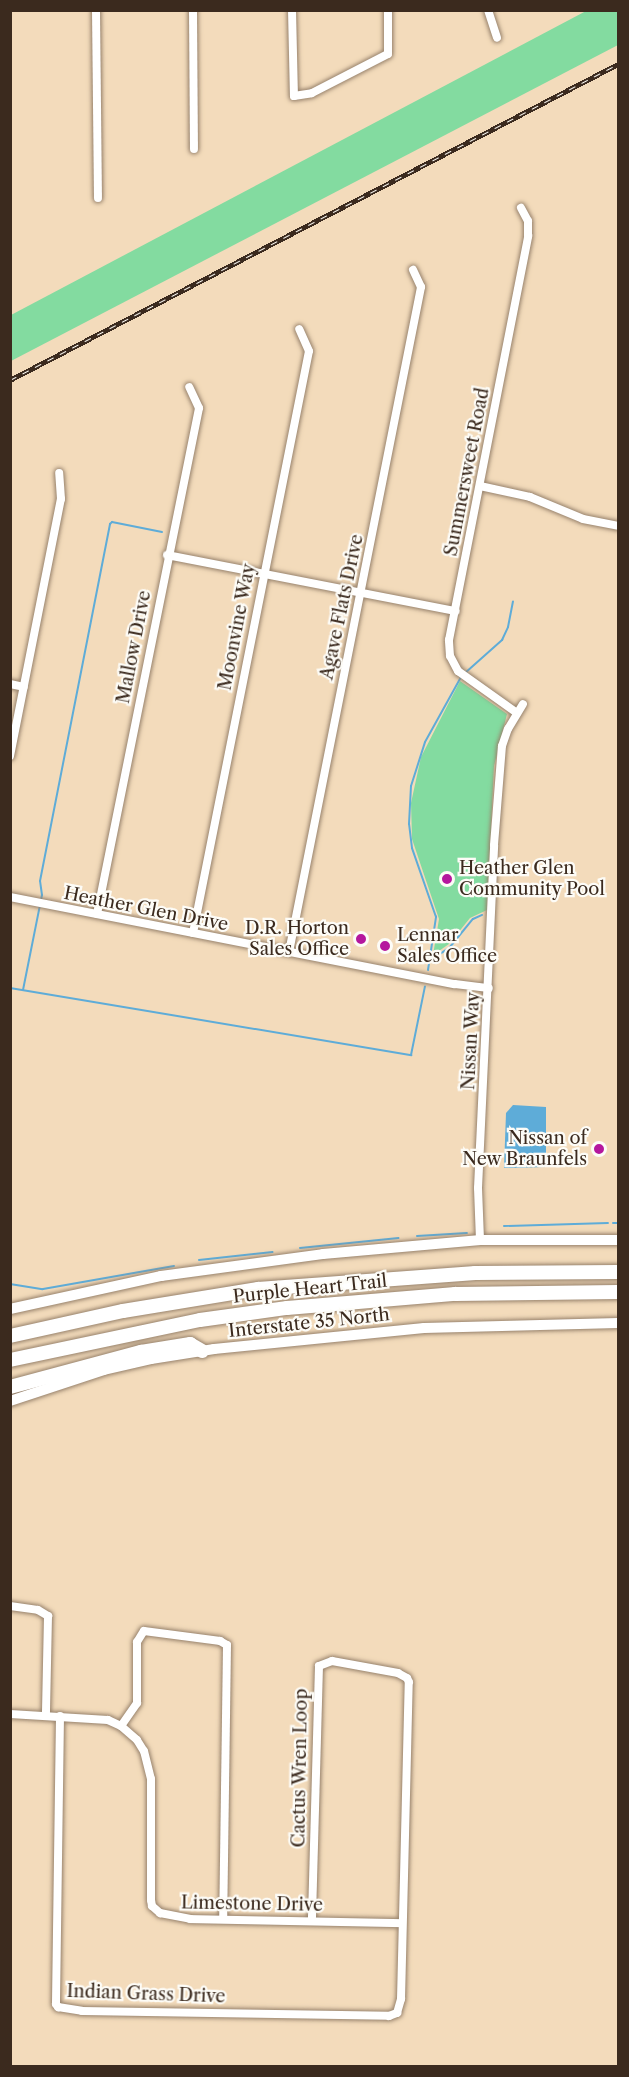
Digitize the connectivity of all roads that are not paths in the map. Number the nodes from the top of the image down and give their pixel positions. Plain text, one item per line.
1 (96, 10) edge
2 (193, 10) edge
3 (292, 10) edge
4 (388, 10) edge
5 (488, 10) edge
6 (498, 38) dead end
7 (194, 149) dead end
8 (98, 198) dead end
9 (521, 208) dead end
10 (413, 270) dead end
11 (300, 329) dead end
12 (189, 387) dead end
13 (59, 473) dead end
14 (480, 486) junction
15 (618, 526) edge
16 (167, 555) junction
17 (263, 573) junction
18 (359, 593) junction
19 (456, 611) junction
20 (10, 684) edge
21 (24, 687) junction
22 (523, 704) dead end
23 (517, 713) junction
24 (10, 756) edge
25 (10, 897) edge
26 (97, 914) junction
27 (193, 933) junction
28 (289, 952) junction
29 (489, 988) junction
30 (618, 1239) edge
31 (480, 1240) junction
32 (618, 1272) edge
33 (618, 1292) edge
34 (10, 1309) edge
35 (618, 1323) edge
36 (10, 1336) edge
37 (202, 1351) junction
38 (10, 1360) edge
39 (10, 1387) edge
40 (10, 1401) edge
41 (10, 1606) edge
42 (10, 1714) edge
43 (46, 1714) junction
44 (60, 1716) junction
45 (121, 1726) junction
46 (223, 1919) junction
47 (312, 1920) junction
48 (401, 1923) junction

1 - 8 street
2 - 7 street
3 - 4 street
5 - 6 street
9 - 14 street, Summersweet Road
10 - 18 street, Agave Flats Drive
11 - 17 street, Moonvine Way
12 - 16 street, Mallow Drive
13 - 21 street
14 - 15 street
14 - 19 street, Summersweet Road
16 - 17 street
16 - 26 street, Mallow Drive
17 - 18 street
17 - 27 street, Moonvine Way
18 - 19 street
18 - 28 street, Agave Flats Drive
19 - 23 street, Summersweet Road
20 - 21 street
21 - 24 street
22 - 23 street, Nissan Way
23 - 29 street, Nissan Way
25 - 26 street, Heather Glen Drive
26 - 27 street, Heather Glen Drive
27 - 28 street, Heather Glen Drive
28 - 29 street, Heather Glen Drive
29 - 31 street, Nissan Way
30 - 31 main road
31 - 34 main road
32 - 36 highway, Purple Heart Trail
33 - 38 highway, Purple Heart Trail
35 - 37 main road, Interstate 35 North
37 - 39 highway
37 - 40 main road, Interstate 35 North
41 - 43 street
42 - 43 street
43 - 44 street
44 - 45 street
44 - 48 street, Indian Grass Drive
45 - 46 street, Limestone Drive
45 - 46 street
46 - 47 street, Limestone Drive
47 - 48 street, Limestone Drive
47 - 48 street, Cactus Wren Loop

